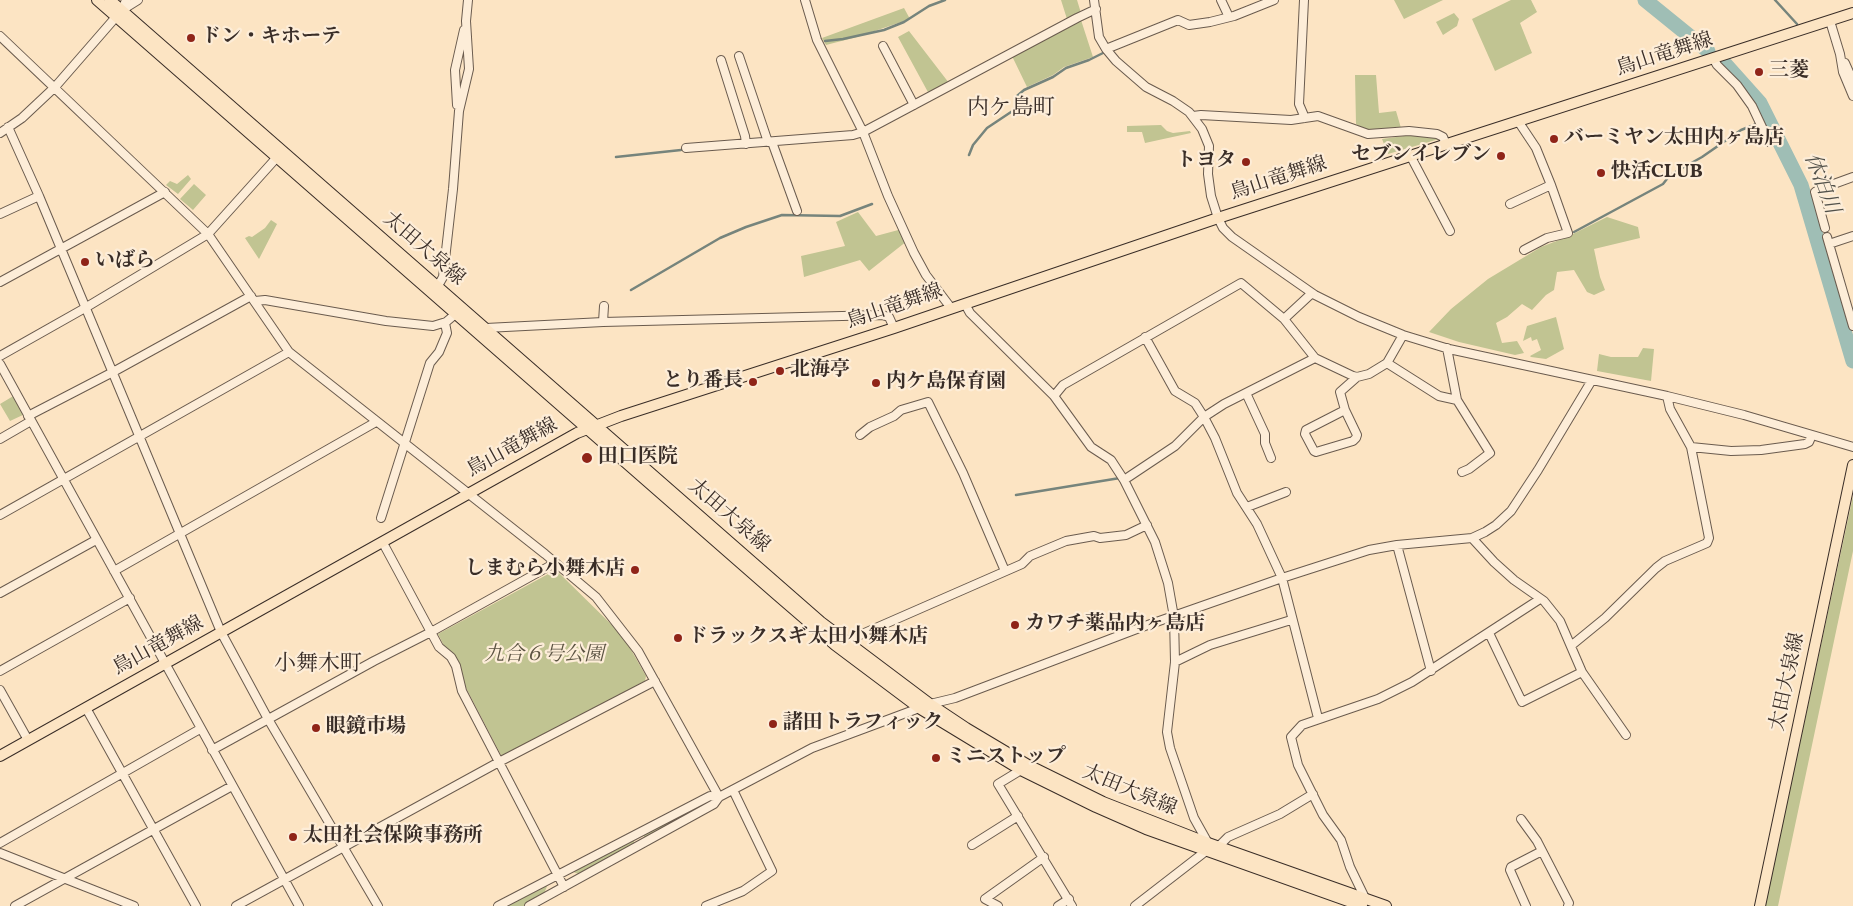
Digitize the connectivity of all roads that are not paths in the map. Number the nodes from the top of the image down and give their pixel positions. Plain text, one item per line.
1 (97, 0) edge
2 (110, 0) edge
3 (126, 0) edge
4 (138, 0) edge
5 (468, 0) edge
6 (805, 0) edge
7 (1094, 0) edge
8 (1221, 0) edge
9 (1274, 0) edge
10 (1304, 0) edge
11 (1096, 9) junction
12 (1853, 13) edge
13 (119, 14) junction
14 (1229, 17) junction
15 (466, 21) junction
16 (1830, 21) junction
17 (0, 36) edge
18 (883, 46) dead end
19 (1106, 50) junction
20 (1840, 54) junction
21 (739, 56) dead end
22 (1714, 58) junction
23 (721, 60) dead end
24 (1853, 81) edge
25 (55, 87) junction
26 (1853, 96) edge
27 (914, 105) junction
28 (459, 111) junction
29 (1193, 116) junction
30 (1304, 118) junction
31 (1518, 121) junction
32 (8, 127) junction
33 (863, 132) junction
34 (0, 133) edge
35 (770, 142) junction
36 (1769, 142) dead end
37 (746, 144) junction
38 (1446, 144) junction
39 (686, 148) dead end
40 (280, 155) junction
41 (1410, 155) junction
42 (1853, 177) edge
43 (1551, 185) junction
44 (165, 192) junction
45 (39, 196) junction
46 (1510, 204) dead end
47 (797, 211) dead end
48 (0, 214) edge
49 (1218, 218) junction
50 (1825, 228) dead end
51 (1450, 230) dead end
52 (208, 234) junction
53 (1853, 236) edge
54 (61, 249) junction
55 (1524, 250) dead end
56 (0, 282) edge
57 (436, 290) junction
58 (1312, 293) junction
59 (253, 298) junction
60 (965, 304) junction
61 (604, 306) dead end
62 (85, 308) junction
63 (950, 308) junction
64 (459, 310) junction
65 (1284, 319) junction
66 (603, 322) junction
67 (445, 323) junction
68 (1853, 326) edge
69 (486, 328) junction
70 (894, 328) junction
71 (1403, 335) junction
72 (1145, 337) junction
73 (1447, 348) junction
74 (289, 352) junction
75 (0, 356) edge
76 (1315, 358) junction
77 (1387, 363) junction
78 (0, 364) edge
79 (113, 372) junction
80 (1357, 377) junction
81 (1592, 380) junction
82 (1246, 393) junction
83 (1054, 396) junction
84 (1667, 396) junction
85 (1457, 400) junction
86 (1345, 410) junction
87 (1204, 417) junction
88 (30, 419) junction
89 (376, 422) junction
90 (592, 427) junction
91 (860, 434) dead end
92 (1812, 435) junction
93 (139, 437) junction
94 (0, 439) edge
95 (404, 443) junction
96 (1691, 447) junction
97 (1853, 447) edge
98 (1271, 458) dead end
99 (1853, 465) edge
100 (1462, 472) dead end
101 (64, 480) junction
102 (1124, 480) junction
103 (1286, 492) dead end
104 (468, 494) junction
105 (1247, 507) junction
106 (0, 515) edge
107 (381, 518) dead end
108 (1147, 525) junction
109 (180, 534) junction
110 (1472, 538) junction
111 (96, 540) junction
112 (383, 542) junction
113 (1397, 545) junction
114 (555, 563) junction
115 (1005, 571) junction
116 (114, 572) junction
117 (1282, 578) junction
118 (0, 593) edge
119 (130, 598) junction
120 (1540, 598) junction
121 (1174, 617) junction
122 (1291, 620) junction
123 (221, 632) junction
124 (431, 632) junction
125 (1489, 633) junction
126 (1572, 645) junction
127 (845, 646) junction
128 (1175, 662) junction
129 (164, 664) junction
130 (0, 671) edge
131 (1431, 671) junction
132 (1582, 672) junction
133 (655, 681) junction
134 (0, 690) edge
135 (930, 704) junction
136 (86, 708) junction
137 (919, 708) junction
138 (1318, 718) junction
139 (268, 719) junction
140 (200, 729) junction
141 (1626, 735) dead end
142 (28, 740) junction
143 (212, 750) junction
144 (0, 756) edge
145 (499, 762) junction
146 (1021, 770) junction
147 (122, 773) junction
148 (232, 786) junction
149 (733, 790) junction
150 (1313, 794) junction
151 (719, 797) junction
152 (1018, 816) junction
153 (1521, 819) dead end
154 (154, 830) junction
155 (0, 843) edge
156 (972, 845) dead end
157 (1207, 847) junction
158 (1218, 847) junction
159 (344, 848) junction
160 (1542, 851) junction
161 (0, 853) edge
162 (1044, 857) junction
163 (557, 874) junction
164 (66, 878) junction
165 (284, 880) junction
166 (564, 887) junction
167 (727, 898) junction
168 (1364, 902) edge
169 (1070, 903) edge
170 (1376, 904) edge
171 (15, 906) edge
172 (134, 906) edge
173 (196, 906) edge
174 (236, 906) edge
175 (299, 906) edge
176 (378, 906) edge
177 (498, 906) edge
178 (529, 906) edge
179 (706, 906) edge
180 (731, 906) edge
181 (998, 906) edge
182 (1058, 906) edge
183 (1135, 906) edge
184 (1386, 906) edge
185 (1526, 906) edge
186 (1568, 906) edge
187 (1760, 906) edge

1 - 13 main road, 太田大泉線
2 - 13 main road, 太田大泉線
3 - 13 street
4 - 13 street
5 - 15 street
6 - 33 street
7 - 11 street
8 - 14 street
9 - 14 street
10 - 30 street
11 - 19 street
11 - 27 street
12 - 16 main road, 鳥山竜舞線
13 - 25 street
13 - 40 main road, 太田大泉線
14 - 19 street
15 - 28 street
15 - 28 street
16 - 20 street
16 - 22 main road, 鳥山竜舞線
17 - 25 street
18 - 27 street
19 - 29 street
20 - 24 street
20 - 26 street
21 - 35 street
22 - 31 main road, 鳥山竜舞線
22 - 36 street
23 - 37 street
25 - 32 street
25 - 44 street
27 - 33 street
28 - 57 street
29 - 30 street
29 - 49 street
30 - 38 street
31 - 38 main road, 鳥山竜舞線
31 - 43 street
32 - 34 street
32 - 45 street
33 - 35 street
33 - 63 street
35 - 37 street
35 - 47 street
37 - 39 street
38 - 41 main road, 鳥山竜舞線
40 - 52 street
40 - 57 main road, 太田大泉線
41 - 49 main road, 鳥山竜舞線
41 - 51 street
42 - 50 street
43 - 46 street
43 - 55 street
44 - 52 street
44 - 54 street
45 - 48 street
45 - 54 street
49 - 58 street
49 - 60 main road, 鳥山竜舞線
52 - 59 street
52 - 62 street
53 - 68 street
54 - 56 street
54 - 62 street
57 - 64 main road, 太田大泉線
58 - 65 street
58 - 71 street
59 - 67 street
59 - 74 street
59 - 79 street
60 - 63 main road, 鳥山竜舞線
60 - 83 street
61 - 66 street
62 - 75 street
62 - 79 street
63 - 70 main road, 鳥山竜舞線
64 - 67 street
64 - 69 main road, 太田大泉線
64 - 90 main road, 太田大泉線
65 - 72 street
65 - 76 street
66 - 69 street
66 - 70 street
67 - 95 street
69 - 90 main road, 太田大泉線
70 - 90 main road, 鳥山竜舞線
71 - 73 street
71 - 77 street
72 - 83 street
72 - 87 street
73 - 81 street
73 - 85 street
74 - 89 street
74 - 93 street
76 - 80 street
76 - 82 street
77 - 80 street
77 - 85 street
78 - 88 street
79 - 88 street
79 - 93 street
80 - 86 street
81 - 84 street
81 - 110 street
82 - 87 street
82 - 98 street
83 - 102 street
84 - 92 street
84 - 96 street
85 - 100 street
86 - 86 street
87 - 102 street
87 - 105 street
88 - 94 street
88 - 101 street
89 - 95 street
89 - 109 street
90 - 104 main road, 鳥山竜舞線
90 - 127 main road, 太田大泉線
91 - 115 street
92 - 96 street
92 - 97 street
93 - 101 street
93 - 109 street
95 - 104 street
95 - 107 street
96 - 126 street
99 - 187 main road, 太田大泉線
101 - 106 street
101 - 111 street
102 - 108 street
103 - 105 street
104 - 112 main road, 鳥山竜舞線
104 - 114 street
105 - 117 street
108 - 115 street
108 - 121 street
109 - 116 street
109 - 123 street
110 - 113 street
110 - 120 street
111 - 116 street
111 - 118 street
112 - 123 main road, 鳥山竜舞線
112 - 124 street
113 - 117 street
113 - 131 street
114 - 124 street
114 - 133 street
115 - 127 street
116 - 119 street
117 - 121 street
117 - 122 street
119 - 129 street
119 - 130 street
120 - 125 street
120 - 126 street
121 - 128 street
121 - 135 street
122 - 128 street
122 - 138 street
123 - 129 main road, 鳥山竜舞線
123 - 139 street
124 - 139 street
124 - 145 street
125 - 131 street
125 - 132 street
126 - 132 street
127 - 135 main road, 太田大泉線
127 - 137 main road, 太田大泉線
128 - 157 street
129 - 136 main road, 鳥山竜舞線
129 - 140 street
131 - 138 street
132 - 141 street
133 - 145 street
133 - 151 street
134 - 142 street
135 - 137 street
135 - 157 main road, 太田大泉線
136 - 142 main road, 鳥山竜舞線
136 - 147 street
137 - 146 main road, 太田大泉線
137 - 149 street
138 - 150 street
139 - 143 street
139 - 159 street
140 - 143 street
140 - 147 street
142 - 144 main road, 鳥山竜舞線
143 - 148 street
145 - 159 street
145 - 163 street
146 - 152 street
146 - 157 main road, 太田大泉線
147 - 154 street
147 - 155 street
148 - 154 street
148 - 165 street
149 - 151 street
149 - 167 street
150 - 158 street
150 - 168 street
151 - 163 street
151 - 166 street
152 - 156 street
152 - 162 street
153 - 160 street
154 - 164 street
154 - 173 street
157 - 158 main road, 太田大泉線
157 - 168 main road, 太田大泉線
157 - 183 street
158 - 168 main road, 太田大泉線
159 - 165 street
159 - 176 street
160 - 185 street
160 - 186 street
161 - 164 street
162 - 169 street
162 - 181 street
163 - 166 street
163 - 177 street
164 - 171 street
164 - 172 street
165 - 174 street
165 - 175 street
166 - 178 street
167 - 179 street
167 - 180 street
168 - 170 main road, 太田大泉線
169 - 182 street
170 - 184 main road, 太田大泉線

